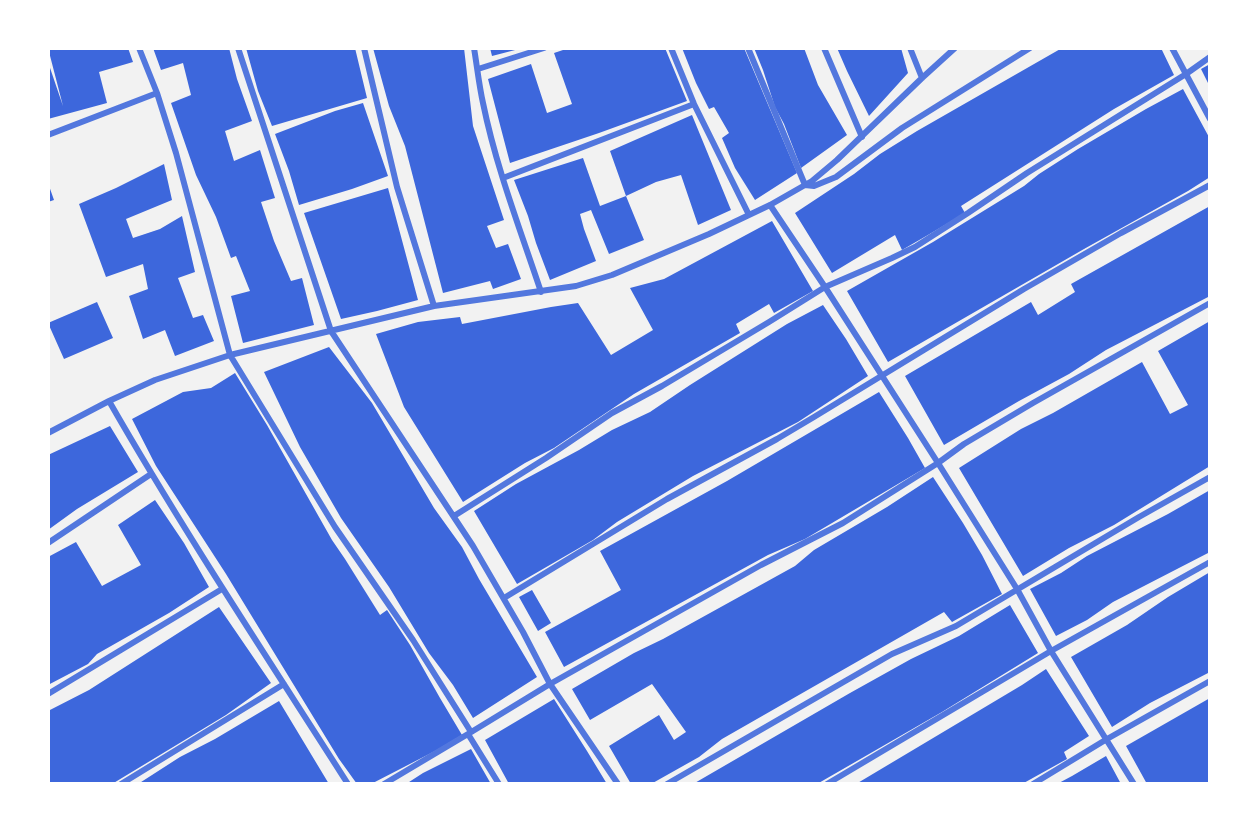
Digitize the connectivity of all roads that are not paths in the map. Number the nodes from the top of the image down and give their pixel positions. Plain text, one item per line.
1 (139, 48) edge
2 (238, 48) edge
3 (364, 48) edge
4 (474, 48) edge
5 (544, 48) edge
6 (671, 48) edge
7 (748, 48) edge
8 (824, 48) edge
9 (910, 48) edge
10 (955, 48) edge
11 (1030, 48) edge
12 (1172, 48) edge
13 (1210, 57) edge
14 (478, 69) junction
15 (1186, 74) junction
16 (922, 78) junction
17 (157, 93) junction
18 (694, 104) junction
19 (1210, 119) edge
20 (48, 135) edge
21 (862, 137) junction
22 (502, 178) junction
23 (805, 185) junction
24 (1210, 185) edge
25 (770, 205) junction
26 (749, 215) junction
27 (825, 287) junction
28 (541, 291) junction
29 (1210, 303) edge
30 (434, 306) junction
31 (331, 330) junction
32 (230, 355) junction
33 (881, 375) junction
34 (109, 401) junction
35 (48, 433) edge
36 (938, 463) junction
37 (151, 474) junction
38 (1210, 477) edge
39 (454, 516) junction
40 (48, 543) edge
41 (1210, 562) edge
42 (222, 589) junction
43 (1017, 589) junction
44 (504, 598) junction
45 (1051, 651) junction
46 (1210, 681) edge
47 (284, 684) junction
48 (550, 684) junction
49 (48, 694) edge
50 (470, 733) junction
51 (1107, 739) junction
52 (121, 784) edge
53 (348, 784) edge
54 (384, 784) edge
55 (499, 784) edge
56 (618, 784) edge
57 (667, 784) edge
58 (828, 784) edge
59 (1033, 784) edge
60 (1134, 784) edge

1 - 17 street
2 - 31 street
3 - 30 street
4 - 14 street
5 - 14 street
6 - 18 street
7 - 23 street
8 - 21 street
9 - 16 street
10 - 16 street
11 - 23 street
12 - 15 street
13 - 15 street
14 - 22 street
15 - 19 street
15 - 27 street
16 - 21 street
17 - 20 street
17 - 32 street
18 - 22 street
18 - 26 street
21 - 23 street
22 - 28 street
23 - 25 street
24 - 33 street
25 - 26 street
25 - 27 street
26 - 28 street
27 - 33 street
27 - 39 street
28 - 30 street
29 - 36 street
30 - 31 street
31 - 32 street
31 - 39 street
32 - 34 street
32 - 50 street
33 - 36 street
33 - 44 street
34 - 35 street
34 - 37 street
36 - 43 street
36 - 48 street
37 - 40 street
37 - 42 street
38 - 43 street
39 - 44 street
41 - 45 street
42 - 47 street
42 - 49 street
43 - 45 street
43 - 57 street
44 - 48 street
45 - 51 street
45 - 58 street
46 - 51 street
47 - 52 street
47 - 53 street
48 - 50 street
48 - 56 street
50 - 54 street
50 - 55 street
51 - 59 street
51 - 60 street

